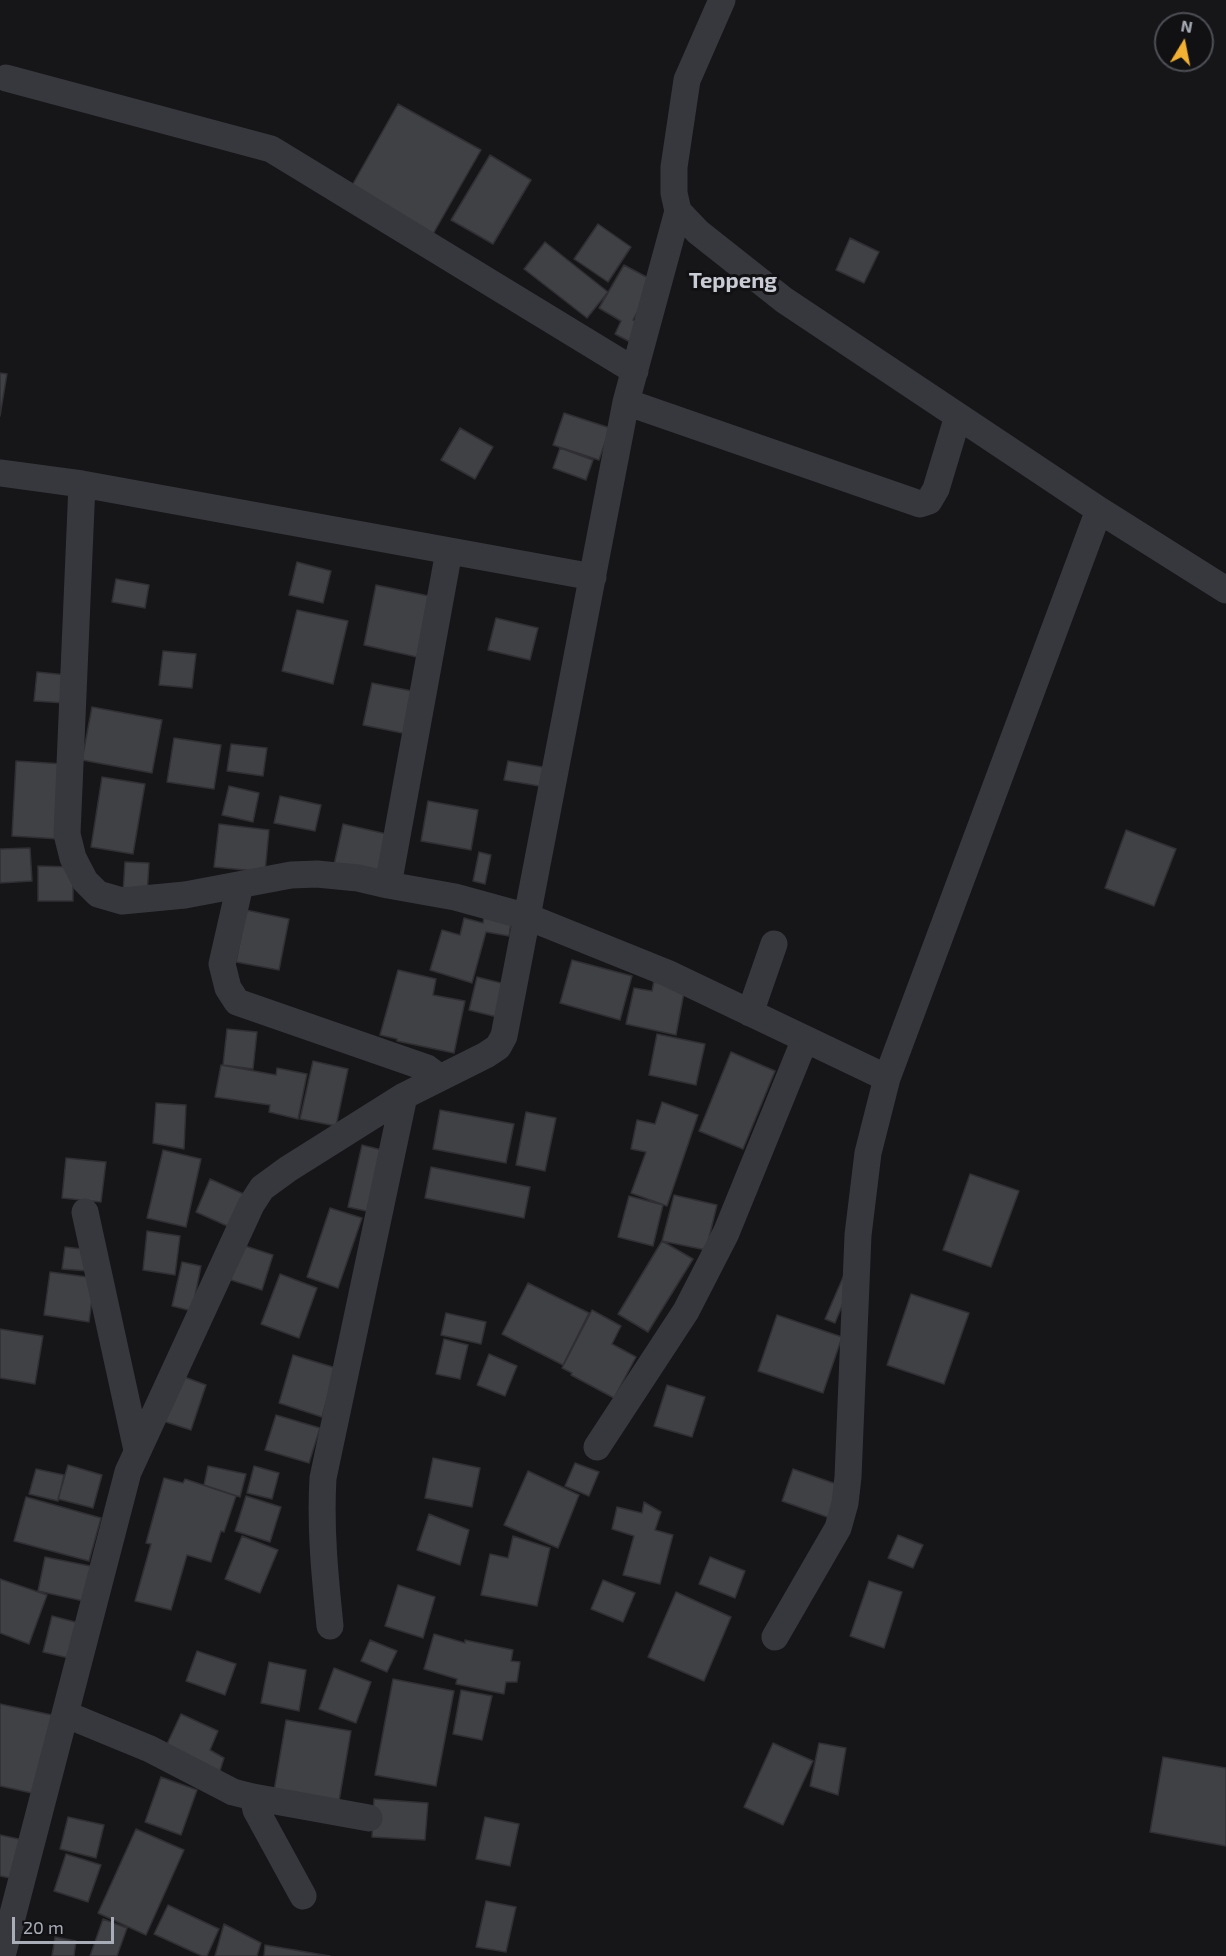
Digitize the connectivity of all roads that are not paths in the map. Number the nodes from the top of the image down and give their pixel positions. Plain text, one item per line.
1 (722, 0) edge
2 (6, 78) dead end
3 (678, 211) junction
4 (634, 370) junction
5 (626, 402) junction
6 (958, 416) junction
7 (0, 473) edge
8 (82, 484) junction
9 (1099, 510) junction
10 (449, 551) junction
11 (593, 577) junction
12 (1226, 590) edge
13 (240, 885) junction
14 (388, 885) junction
15 (528, 917) junction
16 (774, 944) dead end
17 (750, 1013) junction
18 (805, 1039) junction
19 (439, 1077) junction
20 (887, 1078) junction
21 (404, 1096) junction
22 (85, 1212) dead end
23 (597, 1447) dead end
24 (137, 1450) junction
25 (330, 1626) dead end
26 (775, 1637) dead end
27 (65, 1714) junction
28 (252, 1797) junction
29 (369, 1818) dead end
30 (303, 1896) dead end
31 (2, 1956) edge

1 - 3 street
2 - 4 street
3 - 4 street
3 - 6 street
4 - 5 street
5 - 6 street
5 - 11 street
6 - 9 street
7 - 8 street
8 - 10 street
8 - 13 street
9 - 12 street
9 - 20 street
10 - 11 street
10 - 14 street
11 - 15 street
13 - 14 street
13 - 19 street
14 - 15 street
15 - 17 street
15 - 19 street
16 - 17 street
17 - 18 street
18 - 20 street
18 - 23 street
19 - 21 street
20 - 26 street
21 - 24 street
21 - 25 street
22 - 24 street
24 - 27 street
27 - 28 street
27 - 31 street
28 - 29 street
28 - 30 street

